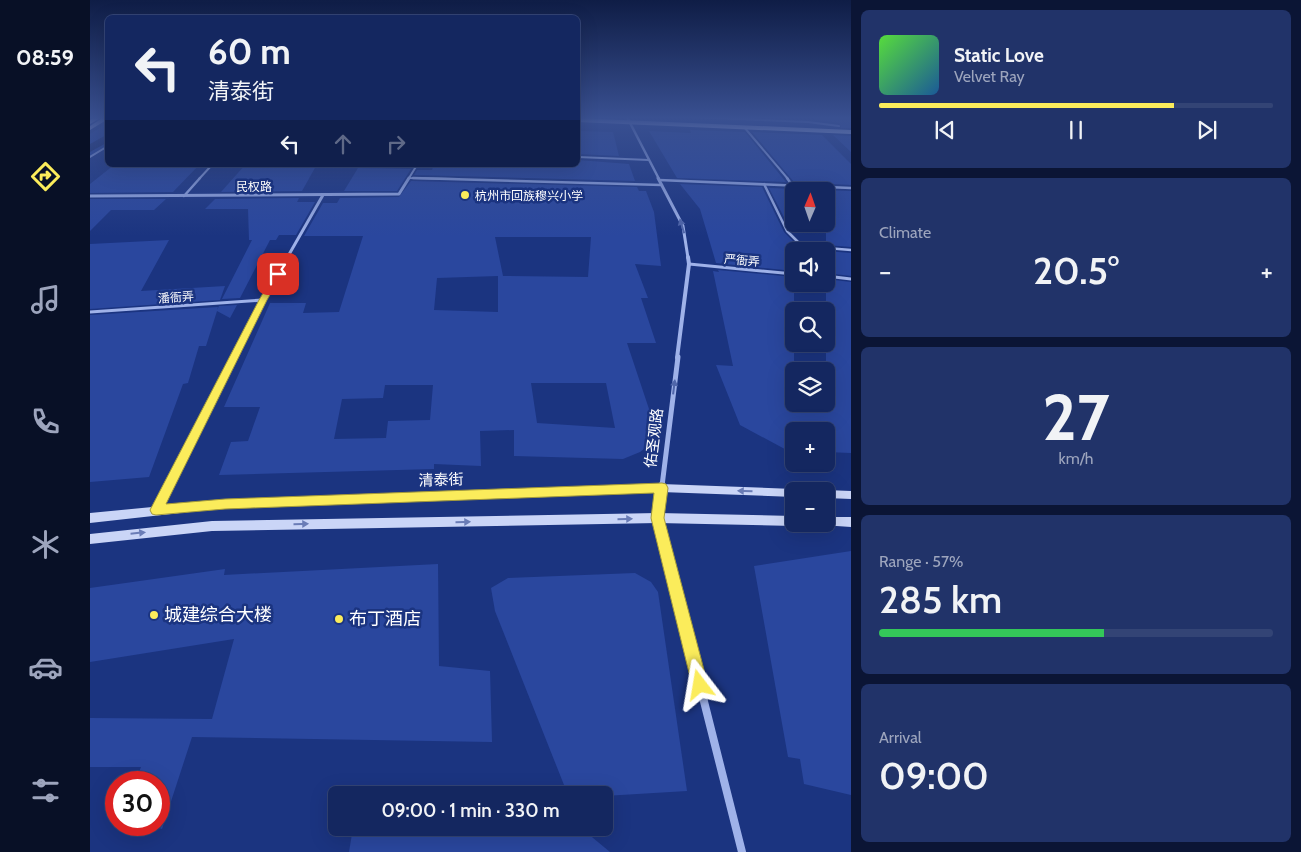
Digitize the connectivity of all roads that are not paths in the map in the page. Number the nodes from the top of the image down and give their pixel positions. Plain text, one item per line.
1 (580, 157) edge
2 (647, 157) edge
3 (768, 157) edge
4 (649, 160) junction
5 (210, 167) edge
6 (416, 167) edge
7 (409, 178) junction
8 (660, 180) junction
9 (789, 182) edge
10 (764, 184) junction
11 (662, 185) junction
12 (785, 186) edge
13 (835, 188) edge
14 (847, 188) junction
15 (851, 188) edge
16 (851, 193) edge
17 (323, 195) junction
18 (90, 196) edge
19 (184, 196) junction
20 (798, 242) edge
21 (835, 249) edge
22 (851, 250) edge
23 (689, 264) junction
24 (785, 273) edge
25 (835, 277) edge
26 (851, 278) edge
27 (263, 300) junction
28 (90, 312) edge
29 (662, 488) junction
30 (785, 493) edge
31 (835, 494) edge
32 (851, 495) edge
33 (156, 510) junction
34 (90, 518) edge
35 (658, 518) junction
36 (785, 521) edge
37 (835, 522) edge
38 (851, 522) edge
39 (90, 539) edge
40 (742, 852) edge

1 - 4 lane
2 - 4 street, 佑圣观路
3 - 9 lane
4 - 8 street, 佑圣观路
5 - 19 lane
6 - 7 lane
7 - 11 lane
7 - 17 street, 民权路
8 - 10 lane
8 - 11 street, 佑圣观路
10 - 12 lane
10 - 20 lane
23 -> 11 street, 佑圣观路
13 - 14 lane
14 - 15 lane
14 - 16 lane
17 - 19 street, 民权路
17 - 27 street
18 - 19 street, 民权路
21 - 22 lane
23 - 24 lane, 严衙弄
29 -> 23 street, 佑圣观路
25 - 26 lane
27 - 28 lane, 潘衙弄
27 - 33 street
30 -> 29 main road, 清泰街
29 - 33 main road, 清泰街
29 - 35 street, 佑圣观路
31 - 32 main road
33 - 34 main road, 清泰街
35 - 36 main road
39 -> 35 main road
35 - 40 street, 佑圣观路
37 - 38 main road

